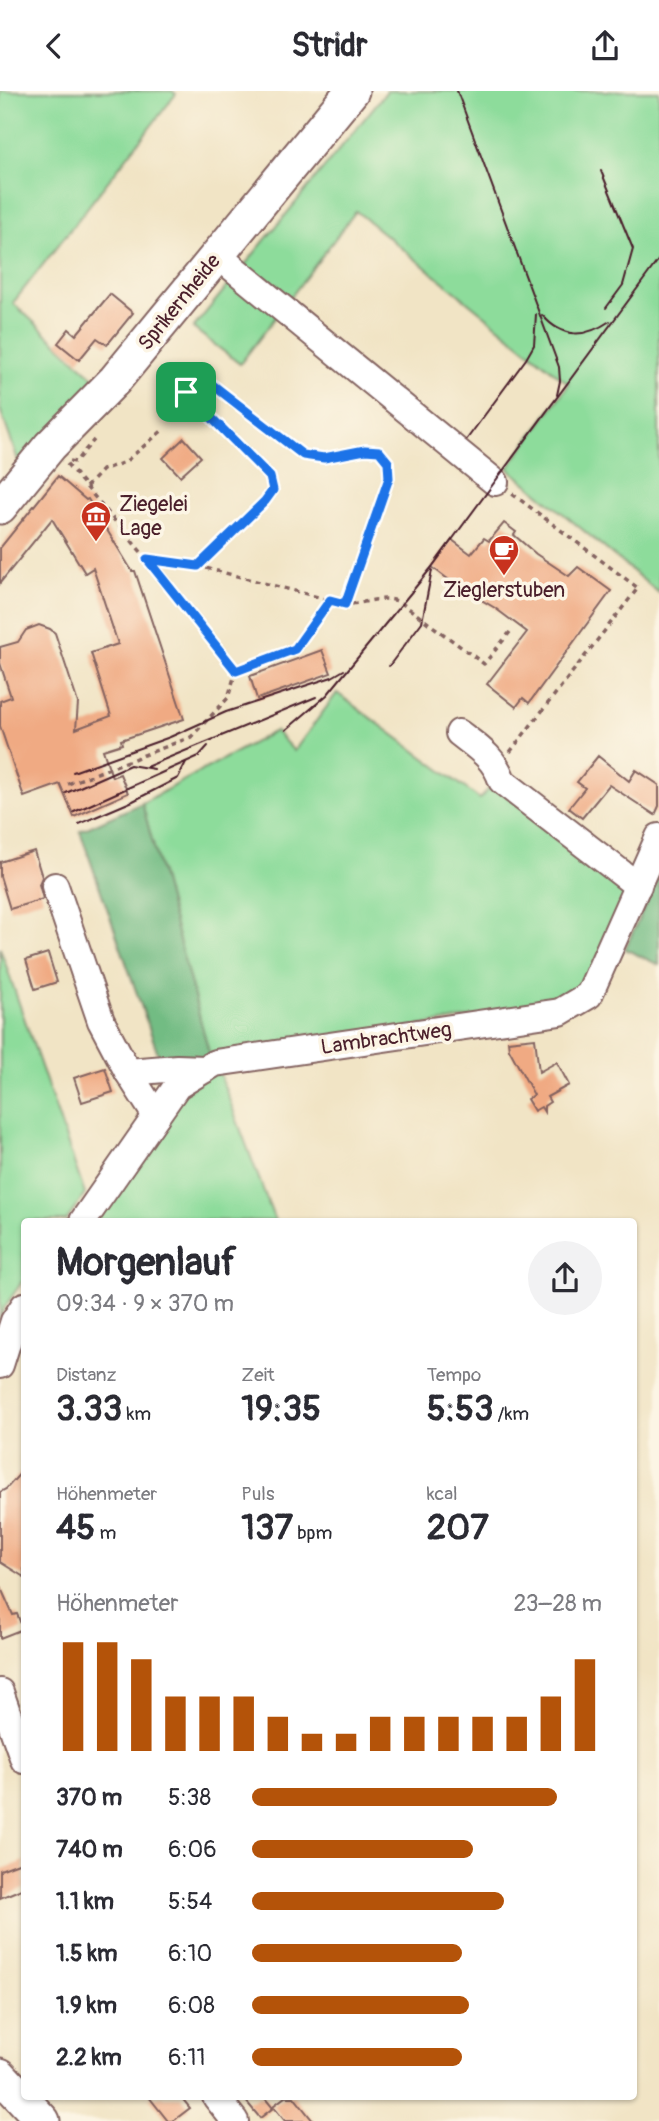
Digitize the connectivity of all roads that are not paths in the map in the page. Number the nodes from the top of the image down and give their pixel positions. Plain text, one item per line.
1 (352, 91) edge
2 (217, 255) junction
3 (495, 482) road end
4 (0, 507) edge
5 (459, 733) dead end
6 (659, 838) edge
7 (55, 886) dead end
8 (638, 886) junction
9 (205, 1069) junction
10 (128, 1072) junction
11 (156, 1116) junction
12 (85, 1218) edge
13 (21, 1310) edge
14 (0, 1365) edge
15 (0, 1692) edge
16 (21, 1752) edge
17 (0, 2075) edge
18 (21, 2097) edge
19 (23, 2100) edge
20 (218, 2100) edge
21 (43, 2121) edge
22 (235, 2121) edge

1 - 2 main road, Sprikernheide
2 - 3 street
2 - 4 main road, Sprikernheide
5 - 8 street
6 - 8 street, Lambrachtweg
7 - 10 street
8 - 9 street, Lambrachtweg
9 - 10 street
9 - 11 street, Lambrachtweg
10 - 11 street
11 - 12 street, Lambrachtweg
13 - 14 street
15 - 16 street
17 - 18 main road
19 - 21 main road
20 - 22 street

